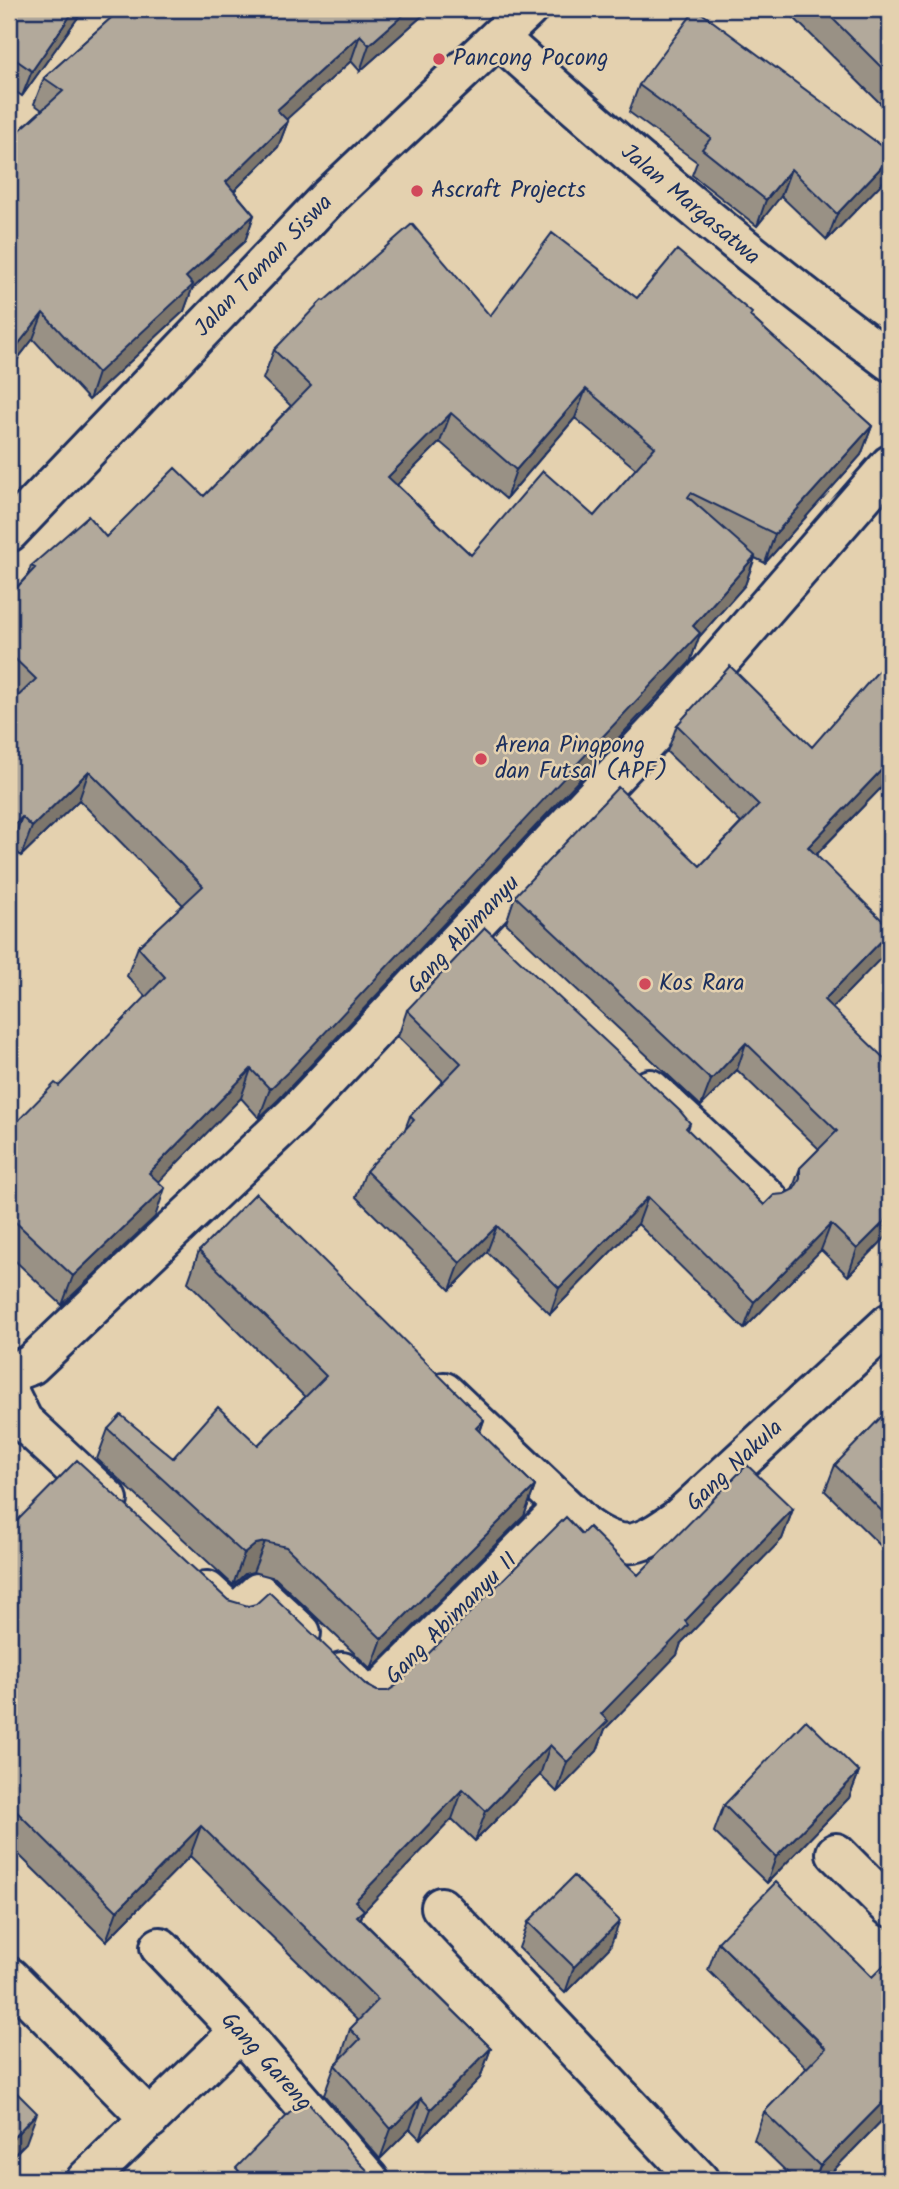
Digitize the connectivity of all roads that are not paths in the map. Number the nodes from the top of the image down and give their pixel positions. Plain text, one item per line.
1 (528, 9) edge
2 (499, 38) junction
3 (890, 361) edge
4 (890, 465) edge
5 (9, 532) edge
6 (627, 1067) edge
7 (230, 1177) junction
8 (769, 1200) edge
9 (259, 1206) edge
10 (890, 1323) edge
11 (423, 1371) edge
12 (9, 1373) edge
13 (9, 1393) edge
14 (564, 1507) junction
15 (132, 1522) edge
16 (182, 1568) edge
17 (836, 1853) dead end
18 (440, 1907) dead end
19 (890, 1907) edge
20 (160, 1947) dead end
21 (9, 1977) edge
22 (240, 2031) junction
23 (150, 2119) junction
24 (86, 2180) edge
25 (369, 2180) edge
26 (699, 2180) edge

1 - 2 street, Jalan Taman Siswa
2 - 3 street, Jalan Margasatwa
2 - 5 street, Jalan Taman Siswa
4 - 7 street, Gang Abimanyu
6 - 8 street
7 - 9 street
7 - 12 street, Gang Abimanyu
10 - 14 street, Gang Nakula
11 - 14 street, Gang Nakula
13 - 15 street
14 - 16 street, Gang Abimanyu II
17 - 19 street
18 - 26 street
20 - 22 street, Gang Gareng
21 - 23 street
22 - 23 street
22 - 25 street, Gang Gareng
23 - 24 street

